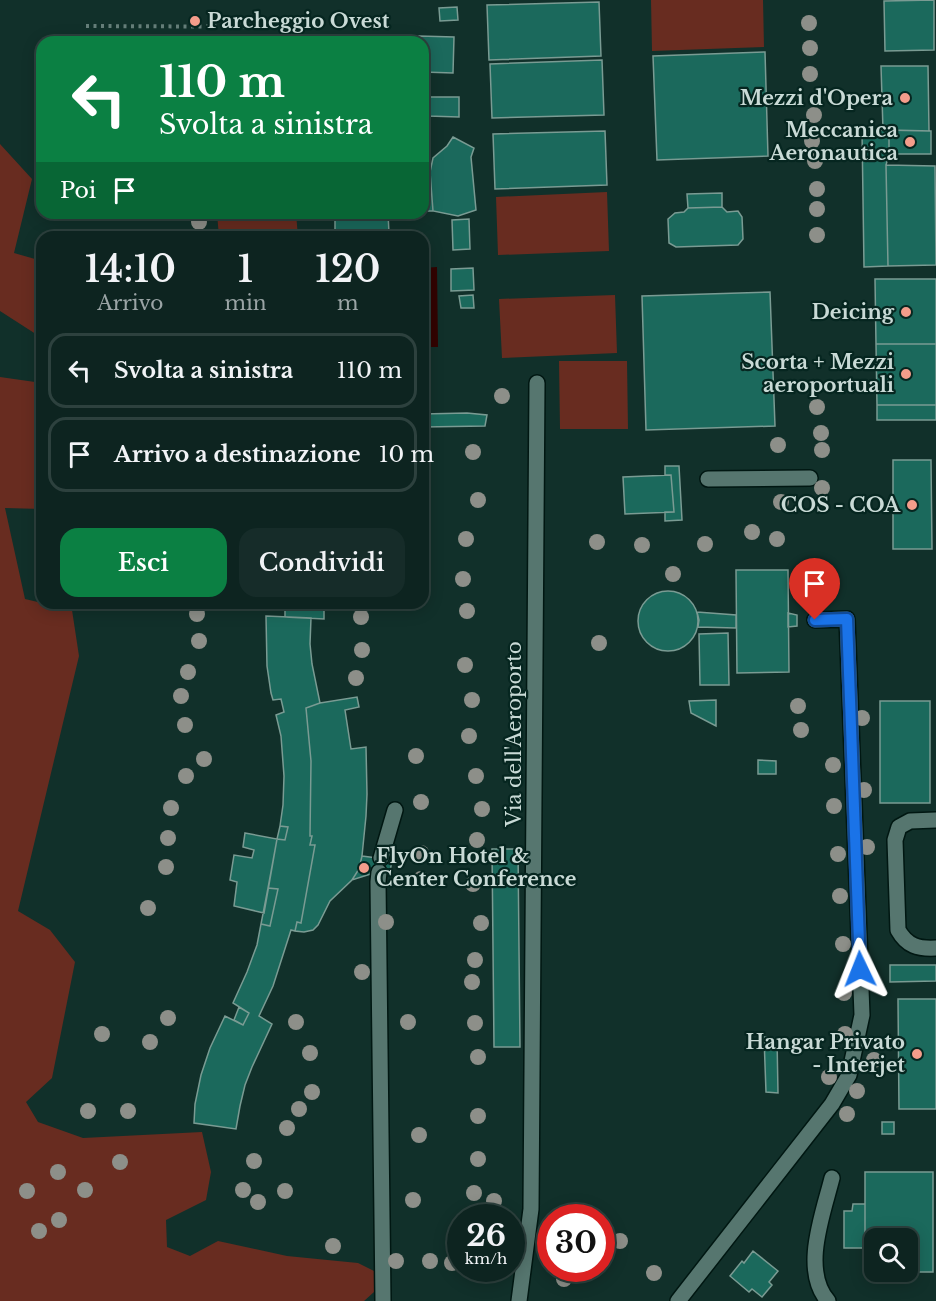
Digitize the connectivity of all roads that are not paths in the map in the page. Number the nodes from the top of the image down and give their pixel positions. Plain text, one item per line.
1 (537, 383) dead end
2 (810, 478) dead end
3 (708, 479) dead end
4 (815, 620) dead end
5 (395, 810) dead end
6 (936, 820) edge
7 (936, 948) edge
8 (832, 1178) dead end
9 (383, 1301) edge
10 (519, 1301) edge
11 (678, 1301) edge
12 (828, 1301) edge

1 - 10 street, Via dell'Aeroporto
2 - 3 street
4 - 11 street
5 - 9 street
6 - 7 street
8 - 12 street

